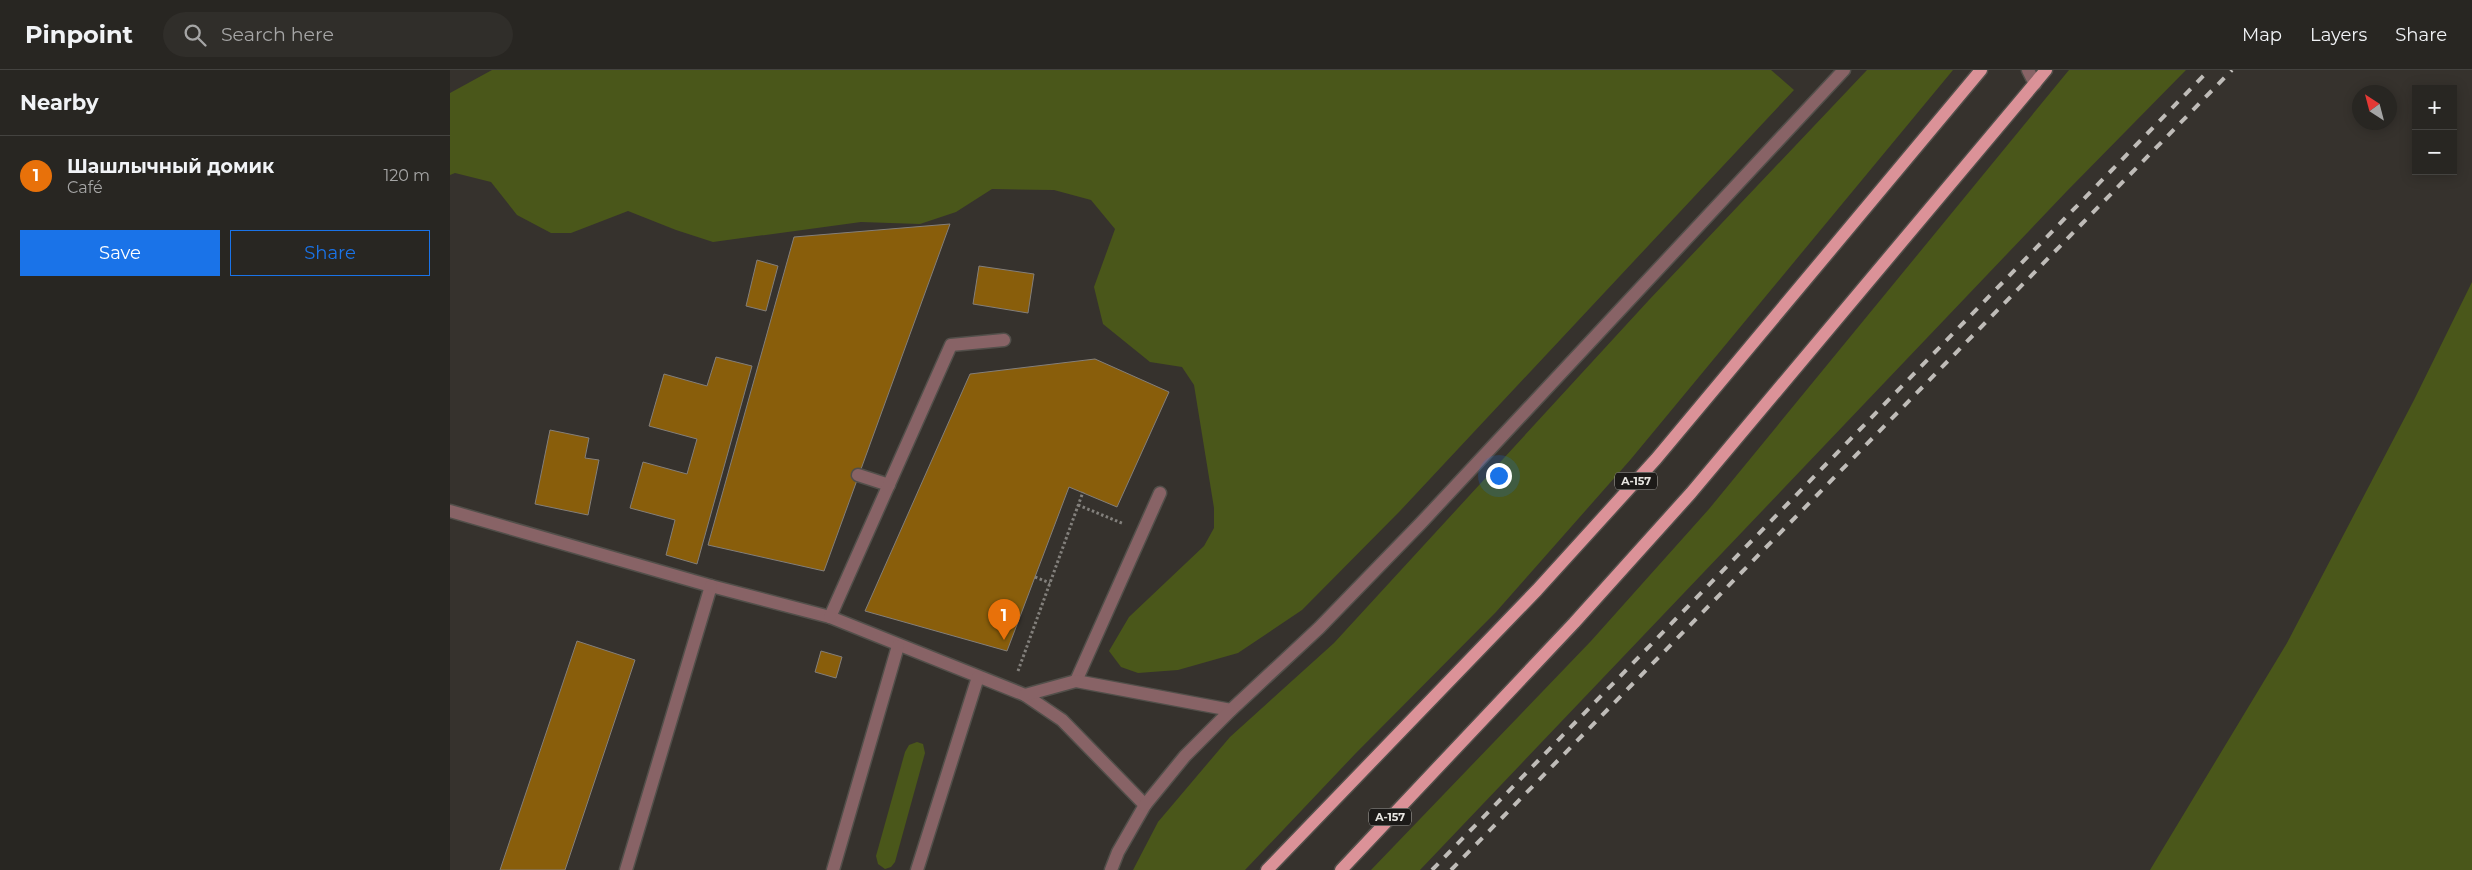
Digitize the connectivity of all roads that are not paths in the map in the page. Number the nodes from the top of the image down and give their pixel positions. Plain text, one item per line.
1 (1844, 70) edge
2 (1981, 70) edge
3 (2028, 70) edge
4 (2046, 70) edge
5 (2035, 84) junction
6 (1004, 340) dead end
7 (858, 475) dead end
8 (889, 485) junction
9 (1160, 493) dead end
10 (450, 511) edge
11 (711, 586) junction
12 (830, 617) junction
13 (898, 646) junction
14 (978, 677) junction
15 (1076, 681) junction
16 (1025, 695) junction
17 (1231, 710) junction
18 (1145, 805) junction
19 (626, 870) edge
20 (833, 870) edge
21 (917, 870) edge
22 (1111, 870) edge
23 (1267, 870) edge
24 (1341, 870) edge

1 - 17 lane
2 - 23 main road, А-157
3 - 5 lane
4 - 5 main road, А-157
5 - 24 main road, А-157
6 - 8 lane
7 - 8 lane
8 - 12 lane
9 - 15 lane
10 - 11 lane
11 - 12 lane
11 - 19 lane
12 - 13 lane
13 - 14 lane
13 - 20 lane
14 - 16 lane
14 - 21 lane
15 - 16 lane
15 - 17 lane
16 - 18 lane
17 - 18 lane
18 - 22 lane

